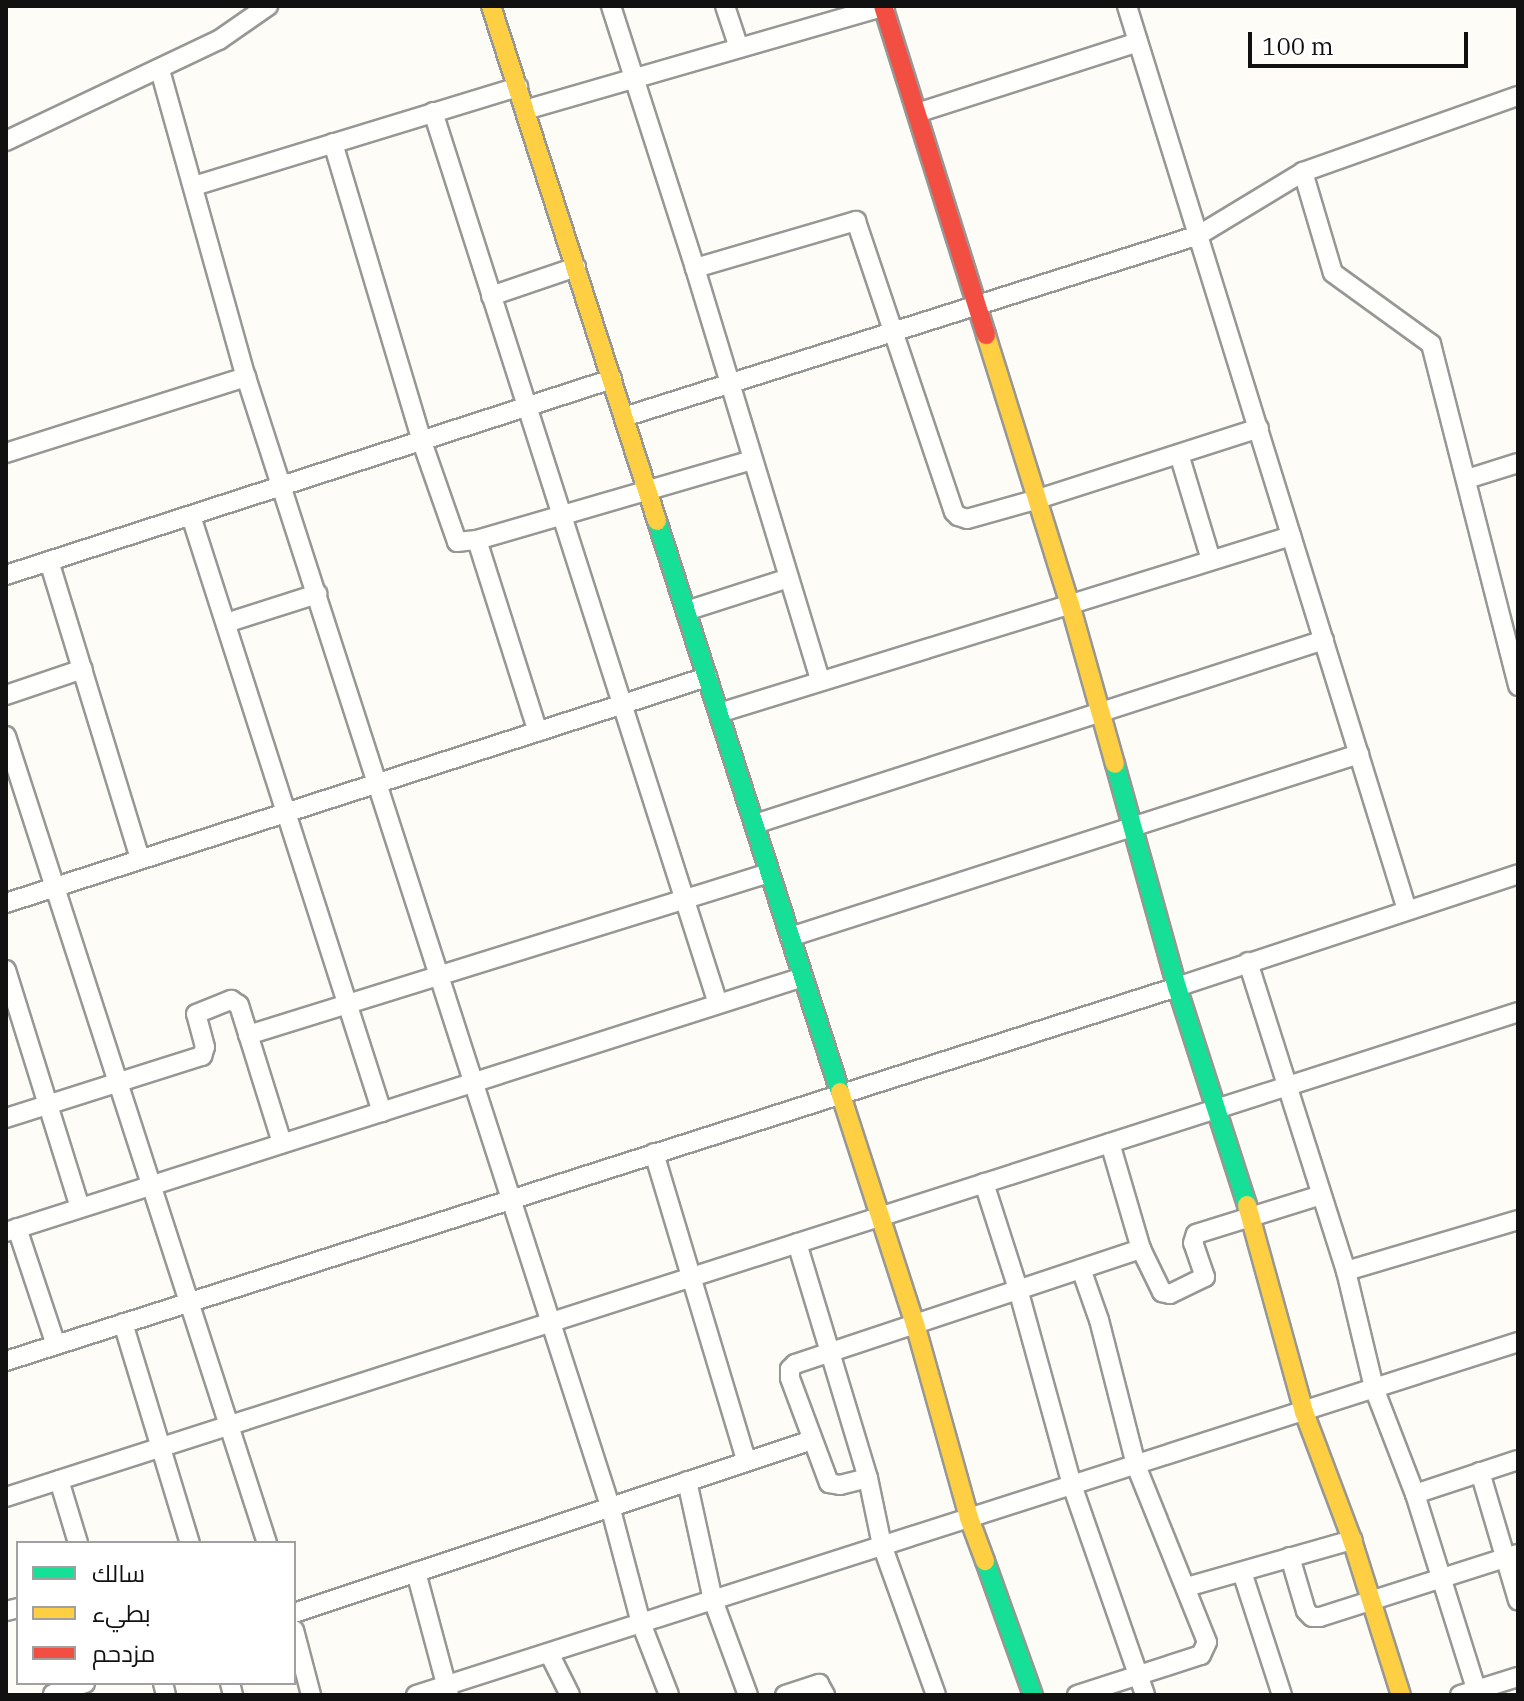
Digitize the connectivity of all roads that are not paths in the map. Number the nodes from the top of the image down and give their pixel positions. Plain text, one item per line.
1 (268, 6) edge
2 (491, 6) edge
3 (611, 6) edge
4 (725, 6) edge
5 (884, 6) edge
6 (1127, 6) edge
7 (1138, 42) junction
8 (739, 48) junction
9 (160, 70) junction
10 (634, 78) junction
11 (518, 87) junction
12 (1518, 96) edge
13 (525, 110) junction
14 (433, 112) junction
15 (917, 113) junction
16 (6, 141) edge
17 (333, 143) junction
18 (1303, 172) junction
19 (194, 186) junction
20 (1199, 235) junction
21 (576, 267) junction
22 (695, 268) junction
23 (491, 296) junction
24 (978, 307) junction
25 (893, 334) junction
26 (246, 377) junction
27 (612, 379) junction
28 (730, 386) junction
29 (526, 405) junction
30 (624, 417) junction
31 (1259, 428) junction
32 (421, 439) junction
33 (6, 453) edge
34 (1179, 454) junction
35 (752, 460) junction
36 (1518, 463) edge
37 (1467, 479) junction
38 (283, 486) junction
39 (648, 491) junction
40 (1038, 499) junction
41 (191, 516) junction
42 (562, 516) junction
43 (1291, 536) junction
44 (477, 540) junction
45 (1211, 560) junction
46 (49, 561) junction
47 (6, 575) edge
48 (789, 578) junction
49 (317, 594) junction
50 (1070, 604) junction
51 (686, 611) junction
52 (226, 623) junction
53 (1324, 640) junction
54 (83, 669) junction
55 (707, 677) junction
56 (820, 680) junction
57 (1518, 686) edge
58 (6, 695) edge
59 (620, 705) junction
60 (1100, 711) junction
61 (719, 713) junction
62 (538, 732) junction
63 (6, 736) edge
64 (1359, 754) junction
65 (378, 783) junction
66 (288, 812) junction
67 (755, 824) junction
68 (1131, 825) junction
69 (140, 858) junction
70 (769, 873) junction
71 (1518, 874) edge
72 (55, 887) junction
73 (683, 899) junction
74 (6, 903) edge
75 (1407, 910) junction
76 (790, 937) junction
77 (1248, 962) junction
78 (6, 970) edge
79 (437, 974) junction
80 (803, 977) junction
81 (1177, 987) junction
82 (348, 1004) junction
83 (718, 1004) junction
84 (1518, 1012) edge
85 (13, 1022) edge
86 (248, 1035) junction
87 (118, 1082) junction
88 (474, 1082) junction
89 (1287, 1086) junction
90 (840, 1093) junction
91 (47, 1104) junction
92 (1216, 1111) junction
93 (382, 1112) junction
94 (6, 1118) edge
95 (282, 1143) junction
96 (1110, 1143) junction
97 (654, 1153) junction
98 (984, 1183) junction
99 (151, 1186) junction
100 (1321, 1195) junction
101 (511, 1198) junction
102 (80, 1208) junction
103 (880, 1217) junction
104 (1251, 1219) junction
105 (1518, 1220) edge
106 (12, 1230) edge
107 (797, 1243) junction
108 (1141, 1249) junction
109 (1081, 1269) junction
110 (1346, 1271) junction
111 (693, 1275) junction
112 (1018, 1289) junction
113 (188, 1302) junction
114 (551, 1322) junction
115 (123, 1323) junction
116 (915, 1324) junction
117 (1518, 1342) edge
118 (56, 1345) junction
119 (831, 1352) junction
120 (6, 1361) edge
121 (1374, 1388) junction
122 (1304, 1412) junction
123 (228, 1425) junction
124 (812, 1440) junction
125 (163, 1446) junction
126 (746, 1460) junction
127 (1518, 1460) edge
128 (1136, 1465) junction
129 (1480, 1472) junction
130 (868, 1478) junction
131 (59, 1480) junction
132 (687, 1481) junction
133 (1072, 1485) junction
134 (1415, 1494) junction
135 (6, 1497) edge
136 (610, 1506) junction
137 (969, 1518) junction
138 (1352, 1540) junction
139 (77, 1541) edge
140 (189, 1541) edge
141 (266, 1541) edge
142 (882, 1545) junction
143 (1511, 1556) edge
144 (1290, 1557) junction
145 (416, 1572) junction
146 (1242, 1572) junction
147 (1441, 1579) junction
148 (1187, 1587) junction
149 (713, 1600) junction
150 (1518, 1600) edge
151 (1372, 1603) junction
152 (296, 1612) edge
153 (641, 1623) junction
154 (296, 1638) edge
155 (549, 1653) junction
156 (1138, 1675) junction
157 (1518, 1677) edge
158 (77, 1685) edge
159 (447, 1690) edge
160 (52, 1691) edge
161 (1471, 1693) edge
162 (311, 1695) edge
163 (416, 1695) edge
164 (570, 1695) edge
165 (669, 1695) edge
166 (748, 1695) edge
167 (785, 1695) edge
168 (825, 1695) edge
169 (936, 1695) edge
170 (1033, 1695) edge
171 (1077, 1695) edge
172 (1145, 1695) edge
173 (1282, 1695) edge
174 (1401, 1695) edge

1 - 9 street
2 - 11 street
3 - 10 street
4 - 8 street
5 - 8 street
5 - 15 street
6 - 7 street
7 - 15 street
7 - 20 street
8 - 10 street
9 - 16 street
9 - 19 street
10 - 13 street
10 - 22 street
11 - 13 street
11 - 14 street
12 - 18 street
13 - 21 street
14 - 17 street
14 - 23 street
15 - 24 street
17 - 19 street
17 - 32 street
18 - 20 street
18 - 37 street
19 - 26 street
20 - 24 street
20 - 31 street
21 - 23 street
21 - 27 street
22 - 25 street
22 - 28 street
23 - 29 street
24 - 25 street
24 - 40 street
25 - 28 street
25 - 40 street
26 - 33 street
26 - 38 street
27 - 29 street
27 - 30 street
28 - 30 street
28 - 35 street
29 - 32 street
29 - 42 street
30 - 39 street
31 - 34 street
31 - 43 street
32 - 38 street
32 - 44 street
34 - 40 street
34 - 45 street
35 - 39 street
35 - 48 street
36 - 37 street
37 - 57 street
38 - 41 street
38 - 49 street
39 - 42 street
39 - 51 street
40 - 50 street
41 - 46 street
41 - 52 street
42 - 44 street
42 - 59 street
43 - 45 street
43 - 53 street
44 - 62 street
45 - 50 street
46 - 47 street
46 - 54 street
48 - 51 street
48 - 56 street
49 - 52 street
49 - 65 street
50 - 56 street
50 - 60 street
51 - 55 street
52 - 66 street
53 - 60 street
53 - 64 street
54 - 58 street
54 - 69 street
55 - 59 street
55 - 61 street
56 - 61 street
59 - 62 street
59 - 73 street
60 - 67 street
60 - 68 street
61 - 67 street
62 - 65 street
63 - 72 street
64 - 68 street
64 - 75 street
65 - 66 street
65 - 79 street
66 - 69 street
66 - 82 street
67 - 70 street
68 - 76 street
68 - 81 street
69 - 72 street
70 - 73 street
70 - 76 street
71 - 75 street
72 - 74 street
72 - 87 street
73 - 79 street
73 - 83 street
75 - 77 street
76 - 80 street
77 - 81 street
77 - 89 street
78 - 85 street
79 - 82 street
79 - 88 street
80 - 83 street
80 - 90 street
81 - 90 street
81 - 92 street
82 - 86 street
82 - 93 street
83 - 88 street
84 - 89 street
85 - 91 street
86 - 87 street
86 - 95 street
87 - 91 street
87 - 99 street
88 - 93 street
88 - 101 street
89 - 92 street
89 - 100 street
90 - 97 street
90 - 103 street
91 - 94 street
91 - 102 street
92 - 96 street
92 - 104 street
93 - 95 street
95 - 99 street
96 - 98 street
96 - 108 street
97 - 101 street
97 - 111 street
98 - 103 street
98 - 112 street
99 - 102 street
99 - 113 street
100 - 104 street
100 - 110 street
101 - 113 street
101 - 114 street
102 - 106 street
103 - 107 street
103 - 116 street
104 - 108 street
104 - 122 street
105 - 110 street
106 - 118 street
107 - 111 street
107 - 119 street
108 - 109 street
109 - 112 street
109 - 128 street
110 - 121 street
111 - 114 street
111 - 126 street
112 - 116 street
112 - 133 street
113 - 115 street
113 - 123 street
114 - 123 street
114 - 136 street
115 - 118 street
115 - 125 street
116 - 119 street
116 - 137 street
117 - 121 street
118 - 120 street
119 - 124 street
119 - 130 street
121 - 122 street
121 - 134 street
122 - 128 street
122 - 138 street
123 - 125 street
123 - 141 street
124 - 126 street
124 - 130 street
125 - 131 street
125 - 140 street
126 - 132 street
127 - 129 street
128 - 133 street
128 - 148 street
129 - 134 street
129 - 143 street
130 - 142 street
131 - 135 street
131 - 139 street
132 - 136 street
132 - 149 street
133 - 137 street
133 - 156 street
134 - 147 street
136 - 145 street
136 - 153 street
137 - 142 street
137 - 170 street
138 - 144 street
138 - 151 street
142 - 149 street
142 - 169 street
143 - 147 street
143 - 150 street
144 - 146 street
144 - 151 street
145 - 152 street
145 - 159 street
146 - 148 street
146 - 173 street
147 - 151 street
147 - 161 street
148 - 156 street
149 - 153 street
149 - 166 street
151 - 174 street
153 - 155 street
153 - 165 street
154 - 162 street
155 - 159 street
155 - 164 street
156 - 171 street
156 - 172 street
157 - 161 street
158 - 160 street
159 - 163 street
167 - 168 street

